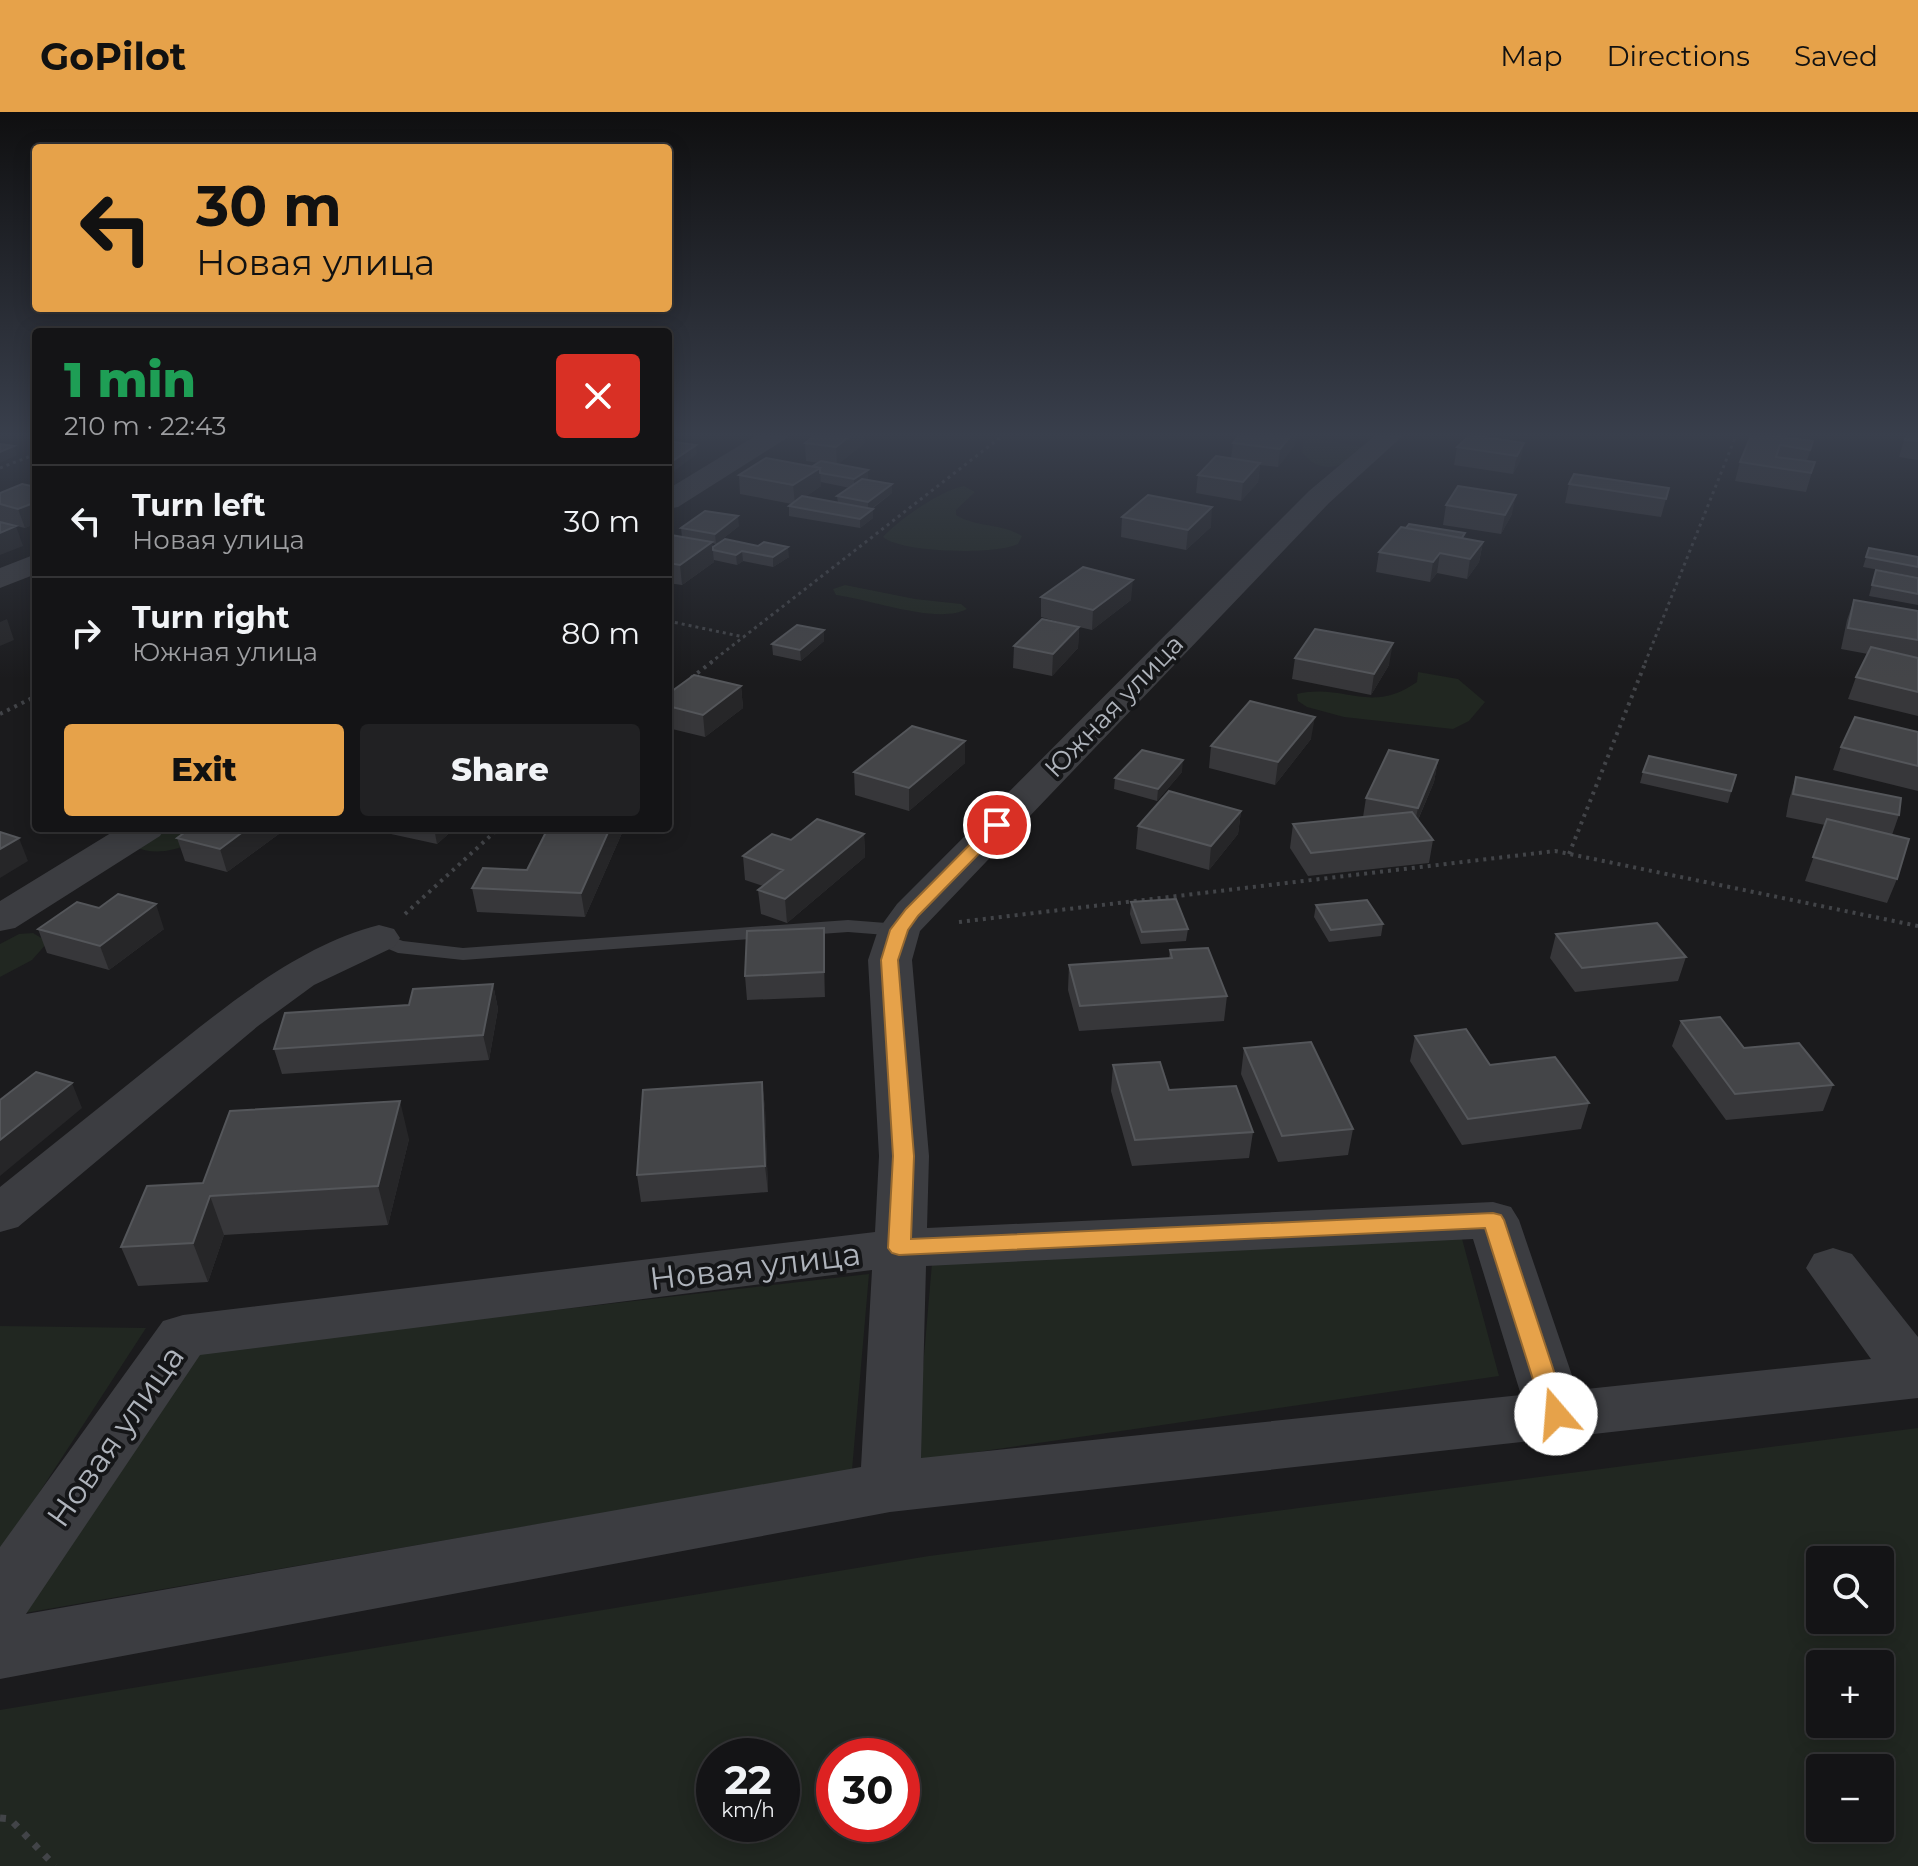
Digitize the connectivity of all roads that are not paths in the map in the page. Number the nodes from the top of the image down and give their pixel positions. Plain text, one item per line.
1 (1302, 515) edge
2 (32, 565) edge
3 (0, 579) edge
4 (140, 832) edge
5 (0, 919) edge
6 (899, 930) junction
7 (379, 938) joint
8 (0, 1214) edge
9 (899, 1248) junction
10 (1833, 1268) dead end
11 (1917, 1376) edge
12 (1556, 1414) junction
13 (890, 1487) junction
14 (0, 1599) edge
15 (0, 1649) edge

1 - 6 street, Южная улица
2 - 3 street
4 - 5 street
6 - 7 lane
6 - 9 street, Южная улица
7 - 8 street
9 - 12 street, Новая улица
9 - 13 street, Южная улица
9 - 14 street, Новая улица
10 - 11 street
11 - 12 street
12 - 13 street
13 - 15 street

